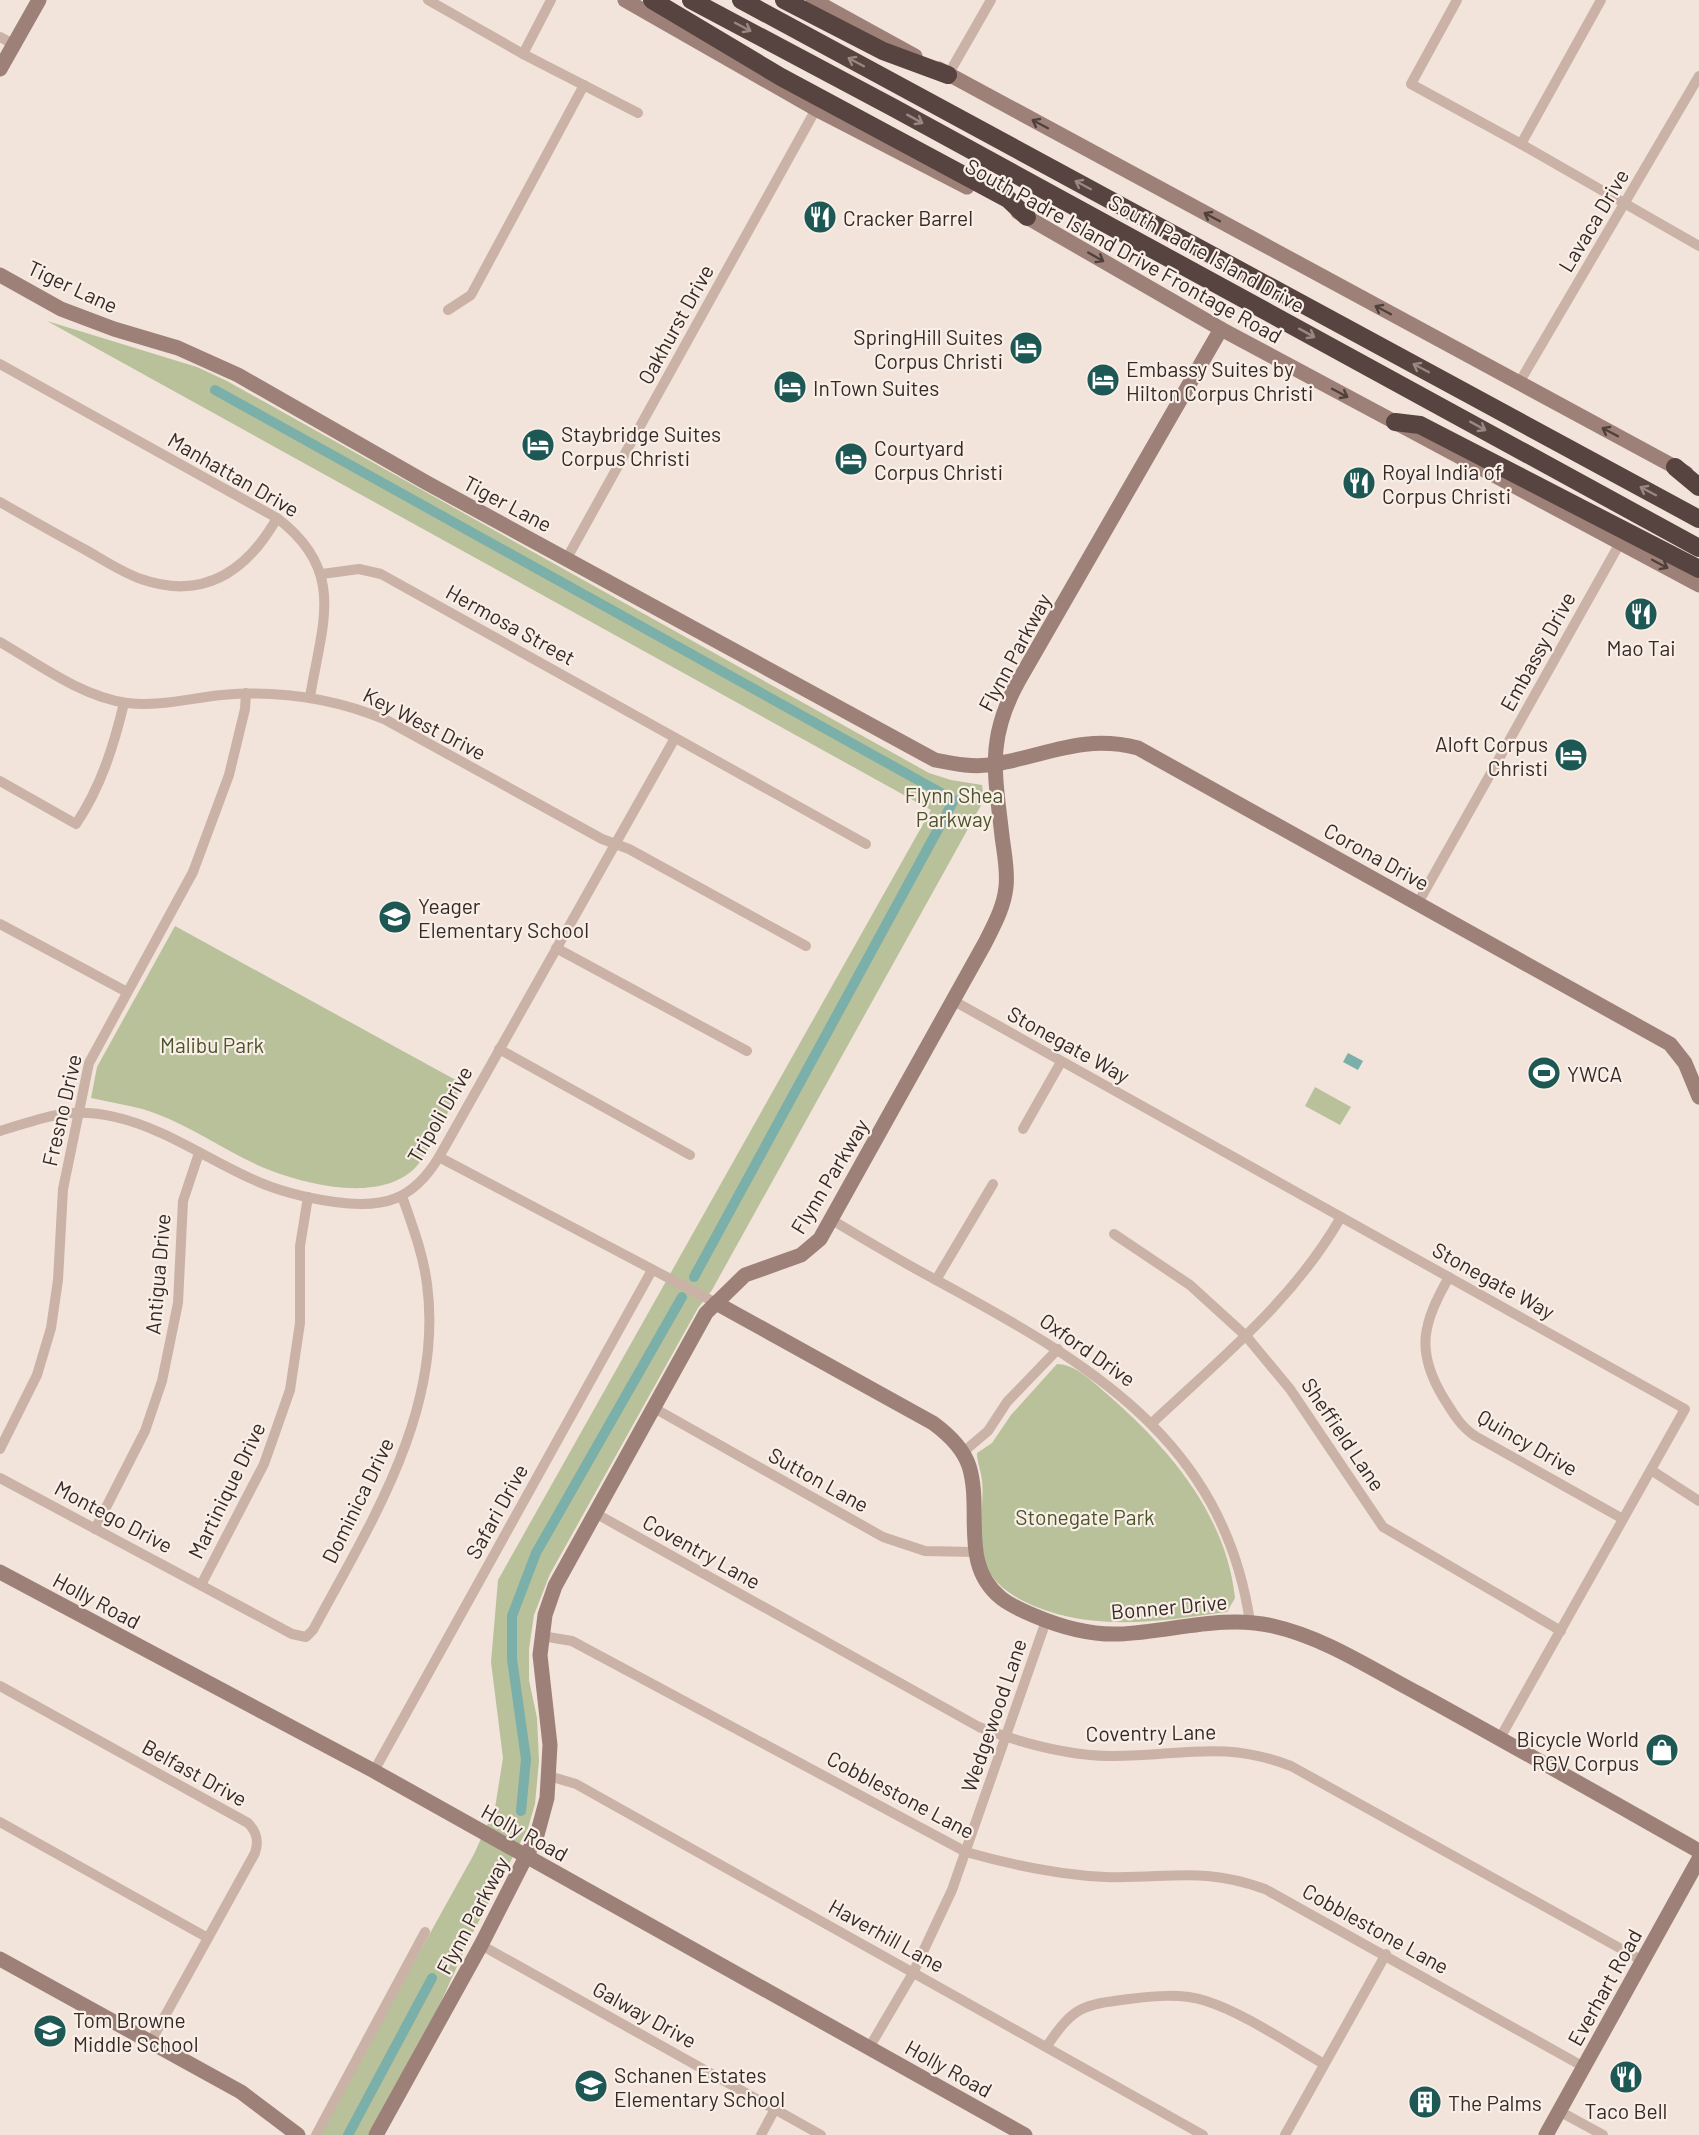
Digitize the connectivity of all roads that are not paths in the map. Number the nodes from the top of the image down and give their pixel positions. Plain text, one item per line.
1 (39, 0) edge
2 (428, 0) edge
3 (551, 0) edge
4 (625, 0) edge
5 (652, 0) edge
6 (691, 0) edge
7 (741, 0) edge
8 (784, 0) edge
9 (813, 0) edge
10 (991, 0) edge
11 (1458, 0) edge
12 (1601, 0) edge
13 (7, 40) edge
14 (523, 54) junction
15 (0, 69) edge
16 (948, 75) junction
17 (1699, 76) edge
18 (584, 85) junction
19 (816, 109) junction
20 (638, 113) dead end
21 (1521, 144) junction
22 (1627, 203) junction
23 (1027, 217) junction
24 (1699, 246) edge
25 (0, 275) edge
26 (448, 310) dead end
27 (1221, 329) junction
28 (0, 364) edge
29 (1519, 383) junction
30 (1395, 422) junction
31 (1675, 467) junction
32 (1699, 480) edge
33 (1699, 487) edge
34 (0, 502) edge
35 (277, 518) junction
36 (1699, 519) edge
37 (1620, 543) junction
38 (1699, 548) edge
39 (567, 558) junction
40 (1699, 569) edge
41 (322, 574) junction
42 (1699, 585) edge
43 (0, 642) edge
44 (246, 693) junction
45 (310, 697) junction
46 (124, 703) junction
47 (675, 738) junction
48 (994, 765) junction
49 (0, 781) edge
50 (614, 844) junction
51 (867, 844) dead end
52 (1418, 903) junction
53 (0, 924) edge
54 (806, 946) dead end
55 (556, 948) junction
56 (127, 992) junction
57 (954, 1001) junction
58 (499, 1049) junction
59 (747, 1051) dead end
60 (1061, 1062) junction
61 (1699, 1097) edge
62 (78, 1111) junction
63 (1023, 1129) dead end
64 (0, 1131) edge
65 (199, 1153) junction
66 (690, 1155) dead end
67 (439, 1157) junction
68 (993, 1184) dead end
69 (402, 1196) junction
70 (308, 1197) junction
71 (1341, 1217) junction
72 (832, 1220) junction
73 (1113, 1234) dead end
74 (651, 1270) junction
75 (1449, 1277) junction
76 (936, 1280) junction
77 (716, 1303) junction
78 (1246, 1336) junction
79 (1058, 1349) junction
80 (654, 1408) junction
81 (1152, 1423) junction
82 (0, 1449) edge
83 (962, 1453) junction
84 (1651, 1470) junction
85 (0, 1478) edge
86 (1699, 1501) edge
87 (595, 1514) junction
88 (1623, 1519) junction
89 (95, 1528) junction
90 (975, 1552) junction
91 (0, 1572) edge
92 (201, 1585) junction
93 (1046, 1621) junction
94 (1250, 1622) junction
95 (1561, 1631) junction
96 (542, 1635) junction
97 (306, 1637) joint
98 (0, 1686) edge
99 (1006, 1737) junction
100 (1500, 1738) junction
101 (374, 1771) junction
102 (549, 1776) junction
103 (0, 1822) edge
104 (1699, 1851) edge
105 (966, 1852) junction
106 (526, 1857) junction
107 (1699, 1858) edge
108 (424, 1932) dead end
109 (208, 1938) junction
110 (481, 1945) junction
111 (1386, 1954) junction
112 (0, 1959) edge
113 (1642, 1961) junction
114 (913, 1972) junction
115 (150, 2043) junction
116 (1047, 2046) junction
117 (869, 2048) junction
118 (1324, 2064) junction
119 (1584, 2067) junction
120 (775, 2109) junction
121 (1560, 2111) junction
122 (298, 2135) edge
123 (316, 2135) edge
124 (376, 2135) edge
125 (761, 2135) edge
126 (821, 2135) edge
127 (1025, 2135) edge
128 (1203, 2135) edge
129 (1285, 2135) edge
130 (1546, 2135) edge
131 (1603, 2135) edge

1 - 13 street
2 - 14 street
3 - 14 street
4 - 19 street, South Padre Island Drive Frontage Road
5 - 23 highway
6 -> 38 highway, South Padre Island Drive
36 -> 7 highway, South Padre Island Drive
8 - 16 highway
9 - 16 street
10 - 16 street
11 - 21 street
12 - 21 street
13 - 15 street
14 - 18 street
29 -> 16 street
17 - 22 street, Lavaca Drive
18 - 20 street
18 - 26 street
19 - 23 street, South Padre Island Drive Frontage Road
19 - 39 street, Oakhurst Drive
21 - 22 street
22 - 24 street
22 - 29 street, Lavaca Drive
23 -> 27 street, South Padre Island Drive Frontage Road
25 - 39 street, Tiger Lane
27 -> 30 street, South Padre Island Drive Frontage Road
27 - 48 street, Flynn Parkway
28 - 35 street, Manhattan Drive
31 -> 29 street
30 - 37 street, South Padre Island Drive Frontage Road
30 - 40 highway
31 - 32 street
31 - 33 highway
34 - 35 street
35 - 41 street, Manhattan Drive
37 -> 42 street, South Padre Island Drive Frontage Road
37 - 52 street, Embassy Drive
39 - 48 street, Tiger Lane
41 - 45 street, Manhattan Drive
41 - 47 street, Hermosa Street
43 - 46 street, Key West Drive
44 - 45 street, Key West Drive
44 - 46 street, Key West Drive
44 - 56 street, Fresno Drive
45 - 50 street, Key West Drive
46 - 49 street
47 - 50 street, Tripoli Drive
47 - 51 street, Hermosa Street
48 - 52 street, Corona Drive
48 - 57 street, Flynn Parkway
50 - 54 street, Key West Drive
50 - 55 street, Tripoli Drive
52 - 61 street, Corona Drive
53 - 56 street
55 - 58 street, Tripoli Drive
55 - 59 street
56 - 62 street, Fresno Drive
57 - 60 street, Stonegate Way
57 - 72 street, Flynn Parkway
58 - 66 street
58 - 67 street, Tripoli Drive
60 - 63 street
60 - 71 street, Stonegate Way
62 - 64 street, Tripoli Drive
62 - 65 street, Tripoli Drive
62 - 82 street, Fresno Drive
65 - 70 street, Tripoli Drive
65 - 89 street, Antigua Drive
67 - 69 street, Tripoli Drive
67 - 74 street
68 - 76 street
69 - 70 street, Tripoli Drive
69 - 97 street, Dominica Drive
70 - 92 street, Martinique Drive
71 - 75 street, Stonegate Way
71 - 78 street
72 - 76 street, Oxford Drive
72 - 77 street, Flynn Parkway
73 - 78 street, Sheffield Lane
74 - 77 street
74 - 101 street, Safari Drive
75 - 84 street, Stonegate Way
75 - 88 street, Quincy Drive
76 - 79 street, Oxford Drive
77 - 80 street, Flynn Parkway
77 - 83 street, Bonner Drive
78 - 81 street
78 - 95 street, Sheffield Lane
79 - 81 street, Oxford Drive
79 - 83 street
80 - 87 street, Flynn Parkway
80 - 90 street, Sutton Lane
81 - 94 street, Oxford Drive
83 - 90 street, Bonner Drive
84 - 86 street
84 - 88 street, Stonegate Way
85 - 89 street, Montego Drive
87 - 96 street, Flynn Parkway
87 - 99 street, Coventry Lane
88 - 95 street, Stonegate Way
89 - 92 street, Montego Drive
90 - 93 street, Bonner Drive
91 - 101 street, Holly Road
92 - 97 street, Montego Drive
93 - 94 street, Bonner Drive
93 - 99 street, Wedgewood Lane
94 - 100 street, Bonner Drive
95 - 100 street, Stonegate Way
96 - 102 street, Flynn Parkway
96 - 105 street, Cobblestone Lane
98 - 109 street, Belfast Drive
99 - 105 street, Wedgewood Lane
99 - 113 street, Coventry Lane
100 - 104 street, Bonner Drive
101 - 106 street, Holly Road
102 - 106 street, Flynn Parkway
102 - 114 street, Haverhill Lane
103 - 109 street
105 - 111 street, Cobblestone Lane
105 - 114 street, Wedgewood Lane
106 - 110 street, Flynn Parkway
106 - 117 street, Holly Road
107 - 113 street, Everhart Road
108 - 123 street, Flynn Parkway
109 - 115 street, Belfast Drive
110 - 120 street, Galway Drive
110 - 124 street, Flynn Parkway
111 - 118 street
111 - 119 street, Cobblestone Lane
112 - 115 street
113 - 119 street, Everhart Road
114 - 116 street, Haverhill Lane
114 - 117 street, Wedgewood Lane
115 - 122 street
116 - 118 street
116 - 128 street, Haverhill Lane
117 - 127 street, Holly Road
118 - 129 street
119 - 121 street, Everhart Road
120 - 125 street
120 - 126 street, Galway Drive
121 - 130 street, Everhart Road
121 - 131 street

